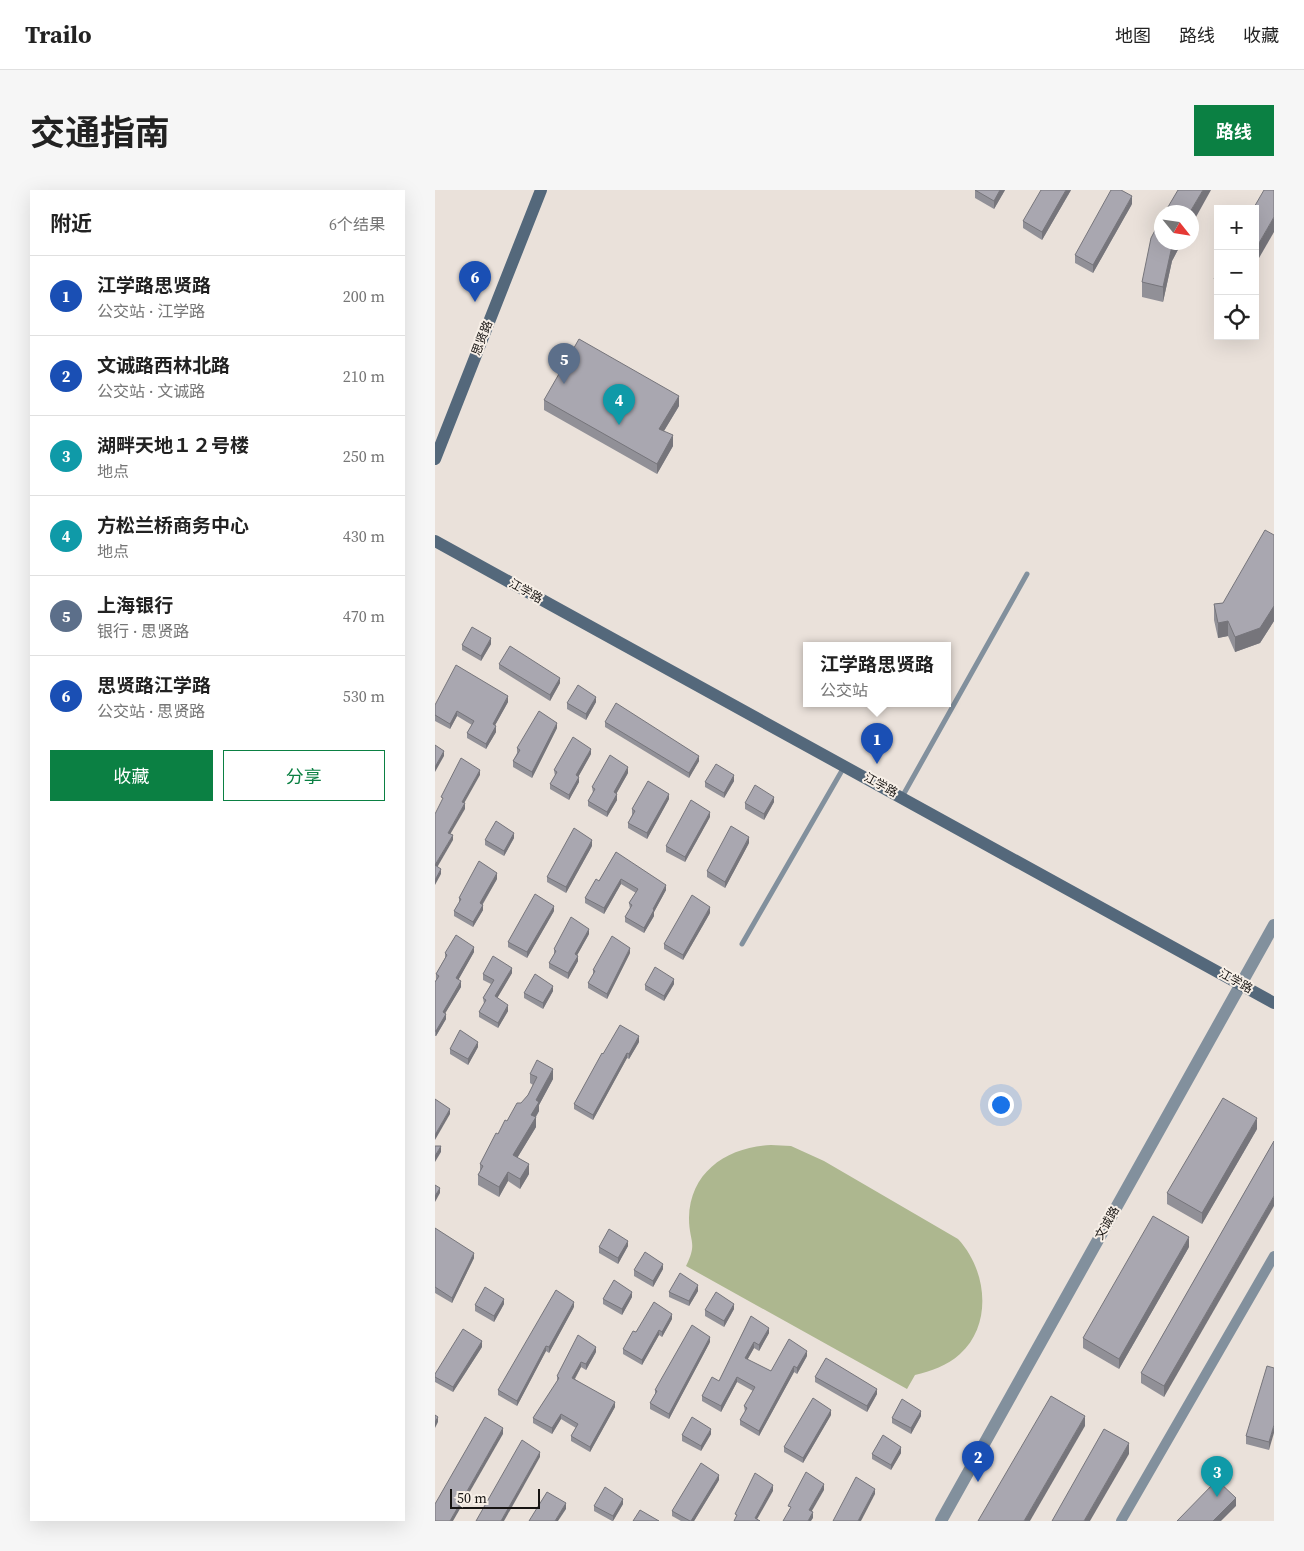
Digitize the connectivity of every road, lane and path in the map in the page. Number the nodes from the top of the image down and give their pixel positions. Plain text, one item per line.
1 (541, 190) edge
2 (435, 459) edge
3 (435, 541) edge
4 (1027, 574) dead end
5 (845, 765) junction
6 (902, 796) junction
7 (1274, 925) edge
8 (742, 944) dead end
9 (1241, 984) junction
10 (1274, 1003) edge
11 (1274, 1256) edge
12 (941, 1521) edge
13 (1121, 1521) edge

1 - 2 main road, 思贤路
3 - 5 main road, 江学路
4 - 6 lane
5 - 6 main road, 江学路
5 - 8 lane
6 - 9 main road, 江学路
7 - 9 street, 文诚路
9 - 10 main road, 江学路
9 - 12 street, 文诚路
11 - 13 street

